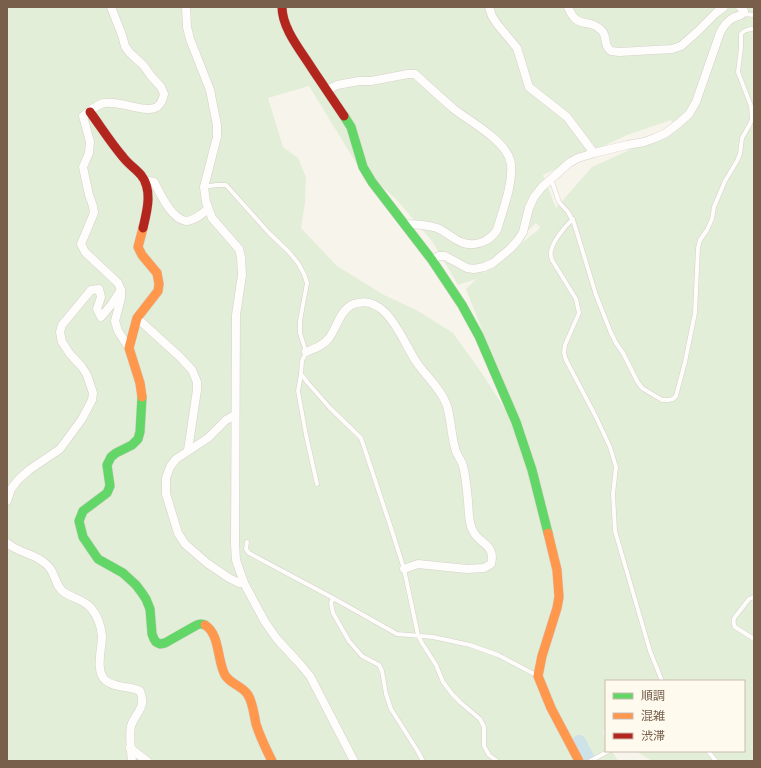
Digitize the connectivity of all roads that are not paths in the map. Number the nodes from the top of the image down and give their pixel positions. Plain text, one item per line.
1 (111, 7) edge
2 (186, 7) edge
3 (282, 7) edge
4 (489, 7) edge
5 (568, 7) edge
6 (724, 7) edge
7 (742, 10) edge
8 (754, 14) edge
9 (754, 29) edge
10 (327, 90) junction
11 (90, 112) junction
12 (594, 153) junction
13 (551, 178) junction
14 (143, 180) junction
15 (204, 187) junction
16 (208, 209) junction
17 (573, 219) junction
18 (405, 224) junction
19 (432, 260) junction
20 (121, 290) junction
21 (137, 318) junction
22 (129, 348) junction
23 (306, 352) junction
24 (301, 374) junction
25 (235, 415) junction
26 (188, 450) junction
27 (317, 484) dead end
28 (7, 500) edge
29 (247, 542) dead end
30 (7, 543) edge
31 (404, 570) junction
32 (244, 583) junction
33 (754, 597) edge
34 (333, 598) junction
35 (418, 635) junction
36 (754, 639) edge
37 (538, 676) junction
38 (662, 680) edge
39 (130, 748) junction
40 (607, 752) edge
41 (709, 752) edge
42 (132, 761) edge
43 (147, 761) edge
44 (272, 761) edge
45 (354, 761) edge
46 (423, 761) edge
47 (497, 761) edge
48 (579, 761) edge
49 (590, 761) edge
50 (716, 761) edge

1 - 11 street
2 - 15 street
3 - 10 street
4 - 12 street
5 - 6 street
7 - 8 lane
7 - 12 street
9 - 17 lane
10 - 18 street
10 - 18 street
11 - 14 street
11 - 20 street
12 - 13 street
13 - 17 lane
13 - 19 street
14 - 16 street
14 - 21 street
15 - 16 street
15 - 23 lane
16 - 25 street
17 - 38 lane
18 - 19 street
19 - 37 street
20 - 22 street
20 - 28 street
21 - 22 street
21 - 26 street
22 - 44 street
23 - 24 lane
23 - 31 street
24 - 27 lane
24 - 31 lane
25 - 26 street
25 - 32 street
26 - 32 street
29 - 34 lane
30 - 39 street
31 - 35 lane
32 - 45 street
33 - 36 lane
34 - 35 lane
34 - 46 lane
35 - 37 lane
35 - 47 lane
37 - 48 street
39 - 42 street
39 - 43 street
40 - 49 lane
41 - 50 lane

